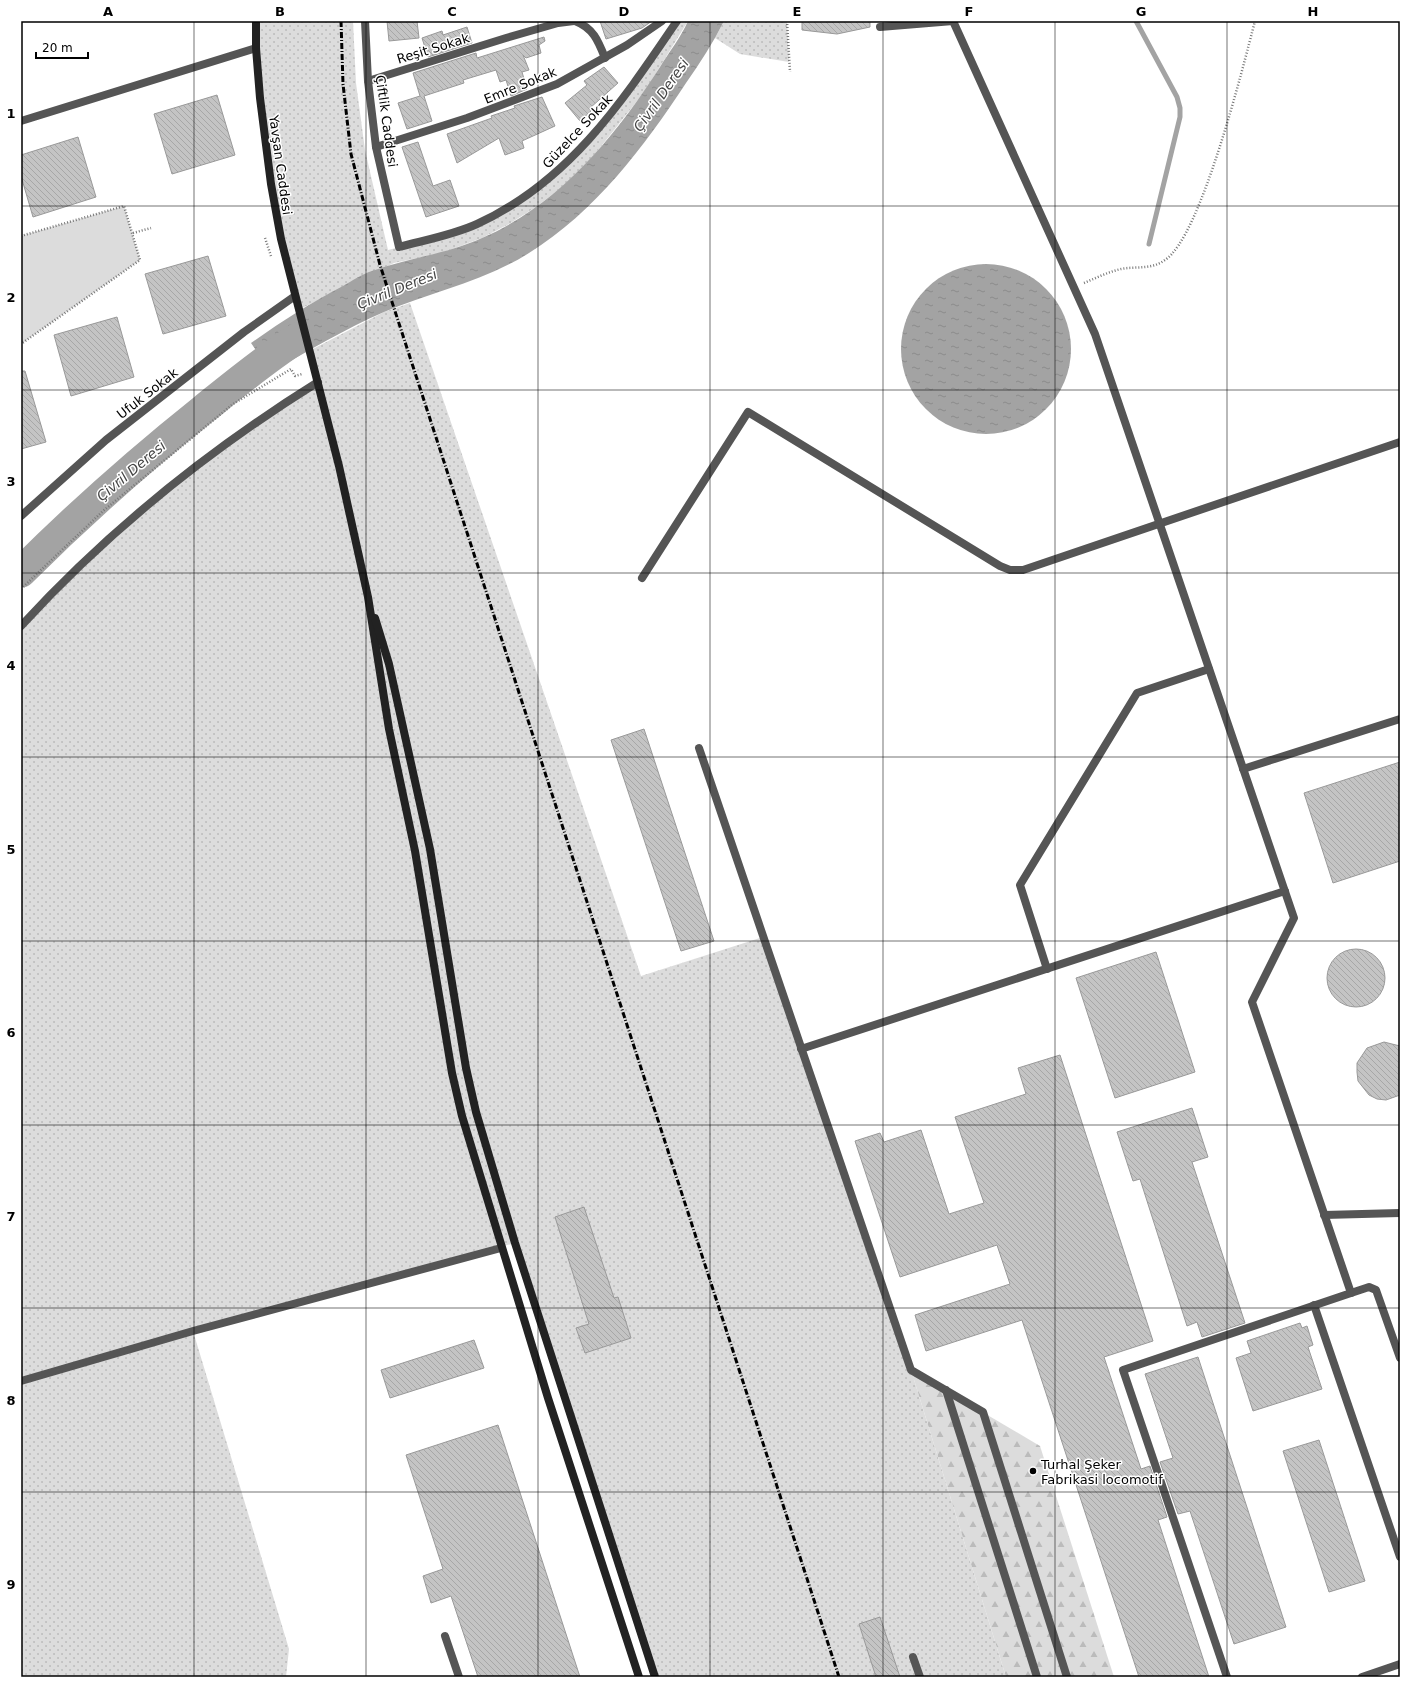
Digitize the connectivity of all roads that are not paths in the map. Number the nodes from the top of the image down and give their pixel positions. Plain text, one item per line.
1 (256, 21) edge
2 (365, 21) edge
3 (575, 21) edge
4 (662, 21) edge
5 (677, 21) edge
6 (880, 27) dead end
7 (256, 48) junction
8 (605, 58) junction
9 (368, 81) junction
10 (21, 121) edge
11 (376, 147) junction
12 (399, 247) joint
13 (295, 296) junction
14 (318, 382) junction
15 (1400, 442) edge
16 (21, 516) edge
17 (1160, 524) junction
18 (642, 578) dead end
19 (368, 597) junction
20 (21, 626) edge
21 (1209, 669) junction
22 (1400, 719) edge
23 (698, 748) dead end
24 (1243, 769) junction
25 (1285, 891) junction
26 (1047, 969) junction
27 (801, 1049) junction
28 (1400, 1213) edge
29 (1324, 1215) junction
30 (501, 1248) junction
31 (1351, 1293) junction
32 (1314, 1305) junction
33 (1400, 1358) edge
34 (21, 1381) edge
35 (946, 1390) junction
36 (1400, 1557) edge
37 (446, 1636) dead end
38 (913, 1657) dead end
39 (1400, 1664) edge
40 (459, 1677) edge
41 (639, 1677) edge
42 (655, 1677) edge
43 (920, 1677) edge
44 (1037, 1677) edge
45 (1067, 1677) edge
46 (1227, 1677) edge
47 (1362, 1677) edge

1 - 7 street, Yavşan Caddesi
2 - 9 street, Çiftlik Caddesi
3 - 8 street, Reşit Sokak
3 - 9 street, Reşit Sokak
4 - 8 street, Emre Sokak
5 - 12 street, Güzelce Sokak
6 - 17 street
7 - 10 street
7 - 13 street, Yavşan Caddesi
8 - 11 street, Emre Sokak
9 - 11 street, Çiftlik Caddesi
11 - 12 street, Çiftlik Caddesi
13 - 14 street, Yavşan Caddesi
13 - 16 street, Ufuk Sokak
14 - 19 street, Yavşan Caddesi
14 - 20 street
15 - 17 street
17 - 18 street
17 - 21 street
19 - 30 street
19 - 42 street
21 - 24 street
21 - 26 street
22 - 24 street
23 - 27 street
24 - 25 street
25 - 26 street
25 - 29 street
26 - 27 street
27 - 35 street
28 - 29 street
29 - 31 street
30 - 34 street
30 - 41 street
31 - 32 street
31 - 33 street
32 - 36 street
32 - 46 street
35 - 44 street
35 - 45 street
37 - 40 street
38 - 43 street
39 - 47 street

